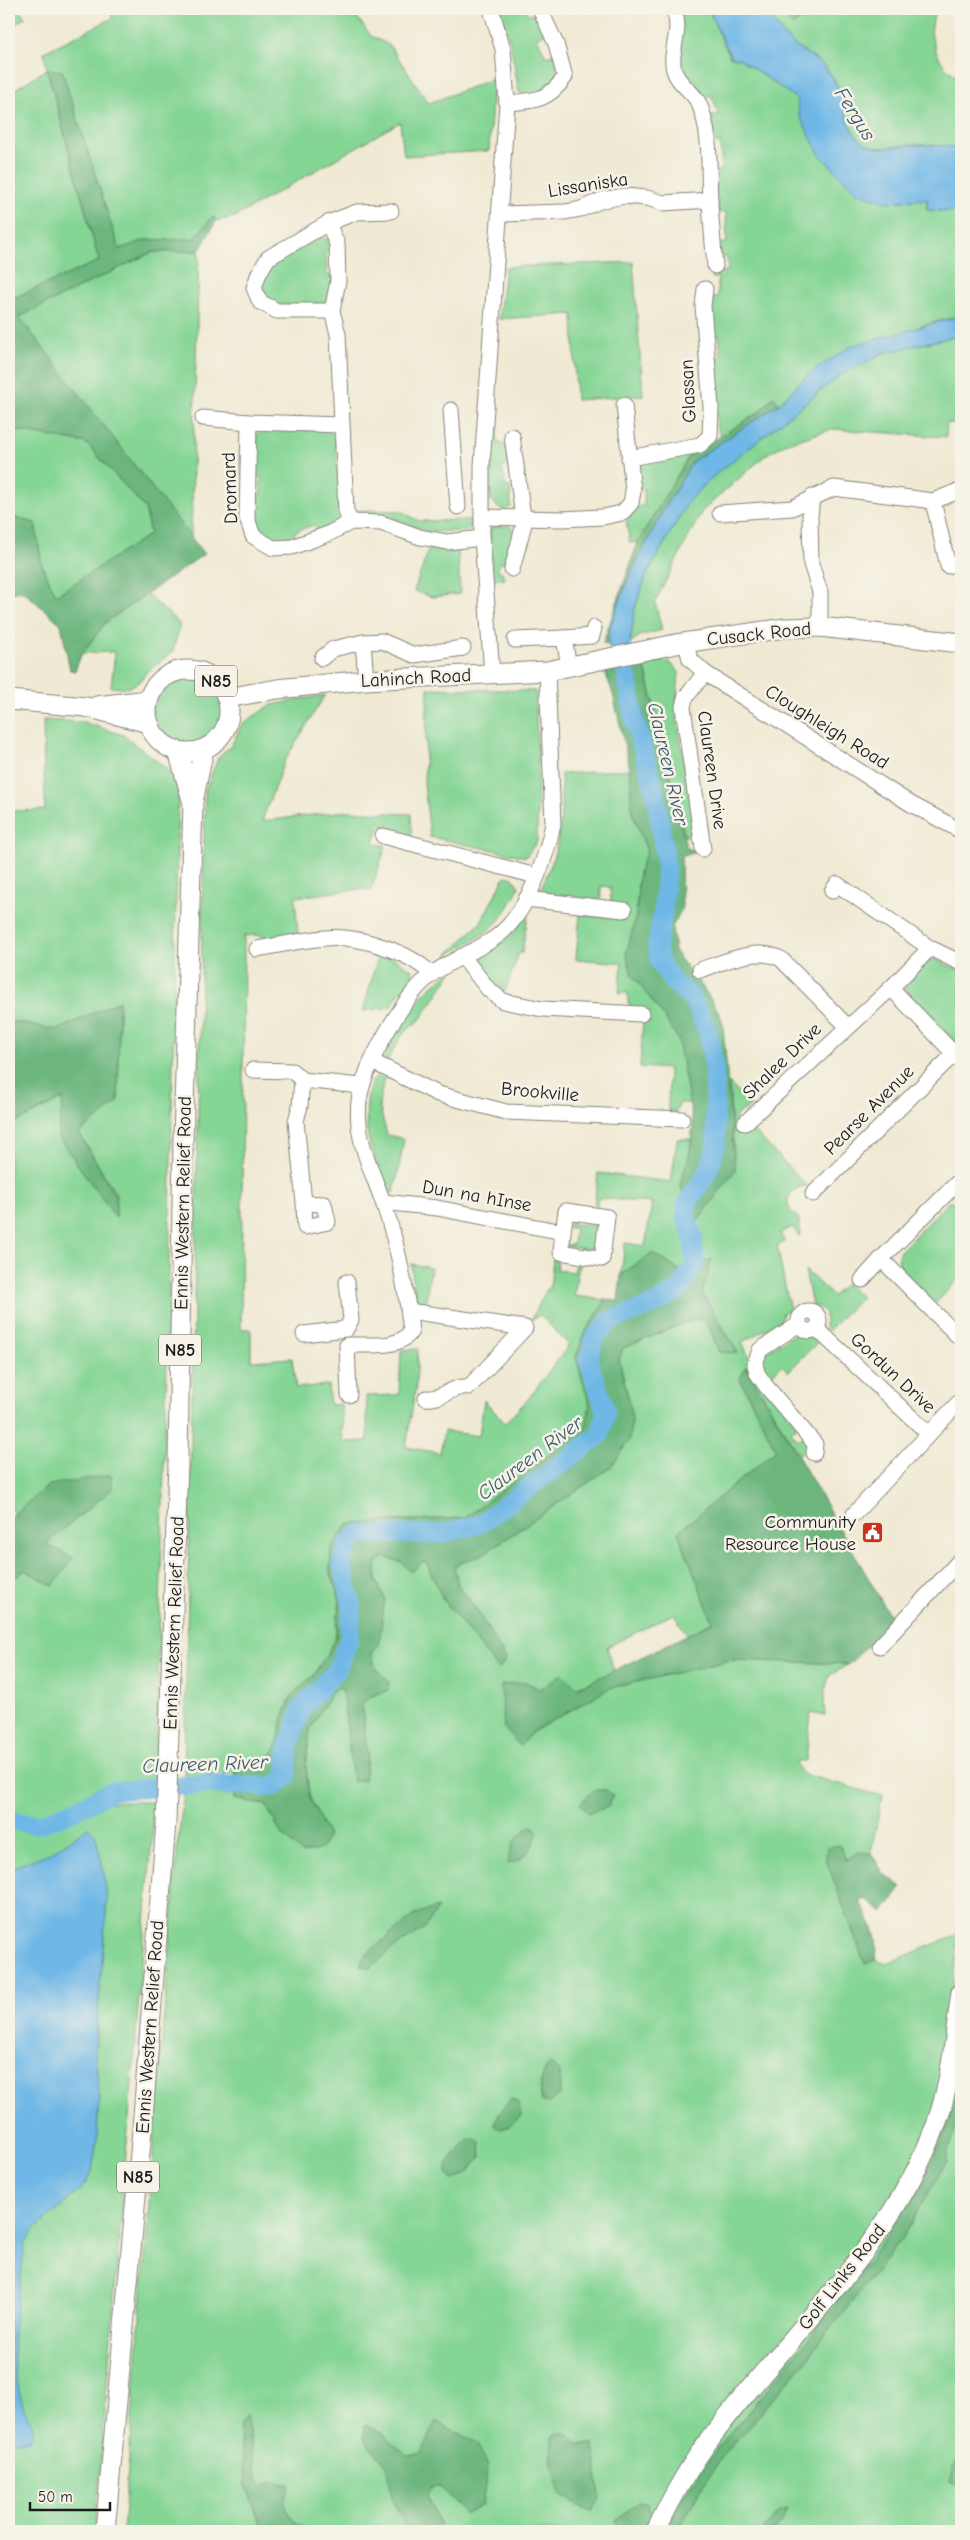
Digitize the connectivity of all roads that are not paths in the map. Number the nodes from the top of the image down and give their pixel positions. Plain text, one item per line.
1 (491, 9) edge
2 (540, 9) edge
3 (673, 9) edge
4 (507, 103) junction
5 (710, 200) junction
6 (391, 211) dead end
7 (501, 214) junction
8 (328, 223) junction
9 (715, 266) dead end
10 (705, 289) dead end
11 (332, 311) junction
12 (624, 405) dead end
13 (451, 410) dead end
14 (204, 418) dead end
15 (249, 422) junction
16 (341, 425) junction
17 (512, 436) dead end
18 (629, 458) junction
19 (454, 466) junction
20 (482, 466) junction
21 (961, 493) edge
22 (812, 497) junction
23 (933, 501) junction
24 (458, 507) dead end
25 (720, 513) dead end
26 (482, 517) junction
27 (524, 518) junction
28 (351, 522) junction
29 (482, 538) junction
30 (942, 558) dead end
31 (512, 569) dead end
32 (820, 627) junction
33 (594, 628) dead end
34 (564, 638) junction
35 (515, 640) dead end
36 (363, 642) junction
37 (686, 643) junction
38 (961, 643) edge
39 (463, 648) dead end
40 (322, 658) dead end
41 (605, 659) joint
42 (569, 667) junction
43 (547, 671) junction
44 (705, 673) junction
45 (492, 674) junction
46 (366, 680) junction
47 (227, 698) junction
48 (9, 700) edge
49 (148, 700) junction
50 (86, 707) junction
51 (149, 723) junction
52 (204, 749) junction
53 (178, 751) junction
54 (193, 802) junction
55 (961, 831) edge
56 (383, 836) dead end
57 (703, 849) dead end
58 (536, 876) junction
59 (832, 891) dead end
60 (526, 899) junction
61 (624, 910) dead end
62 (930, 948) junction
63 (257, 949) dead end
64 (462, 956) junction
65 (961, 963) edge
66 (700, 970) dead end
67 (431, 974) junction
68 (891, 988) junction
69 (641, 1014) dead end
70 (847, 1026) junction
71 (958, 1057) edge
72 (373, 1062) junction
73 (253, 1070) dead end
74 (302, 1080) junction
75 (361, 1086) junction
76 (682, 1119) dead end
77 (745, 1123) dead end
78 (959, 1187) edge
79 (813, 1194) dead end
80 (383, 1202) junction
81 (304, 1203) dead end
82 (563, 1232) dead end
83 (881, 1259) junction
84 (862, 1280) dead end
85 (347, 1282) dead end
86 (409, 1311) junction
87 (346, 1329) junction
88 (304, 1334) dead end
89 (961, 1339) edge
90 (347, 1345) junction
91 (349, 1395) dead end
92 (426, 1398) dead end
93 (961, 1400) edge
94 (929, 1434) junction
95 (814, 1453) dead end
96 (854, 1514) dead end
97 (961, 1559) edge
98 (880, 1646) dead end
99 (961, 1992) edge
100 (105, 2531) edge
101 (656, 2531) edge

1 - 4 street
2 - 4 street
3 - 5 street
4 - 7 street
5 - 7 street, Lissaniska
5 - 9 street
6 - 8 street
7 - 20 street
8 - 11 street
8 - 11 street
10 - 18 street, Glassan
11 - 16 street
12 - 18 street
13 - 19 street
14 - 15 street
15 - 16 street
15 - 28 street, Dromard
16 - 28 street
17 - 27 street
18 - 27 street
19 - 20 street
19 - 24 street
20 - 26 street
21 - 23 street
22 - 23 street
22 - 25 street
22 - 32 street
23 - 30 street
26 - 27 street
26 - 29 street
27 - 31 street
28 - 29 street, Dromard
29 - 45 street
32 - 37 main road, Cusack Road
32 - 38 main road, Cusack Road
33 - 34 street
34 - 35 street
34 - 42 street
36 - 39 street
36 - 40 street
36 - 46 street
37 - 41 main road, Cusack Road
37 - 44 street, Cloughleigh Road
41 - 42 main road, Lahinch Road
42 - 43 main road, Lahinch Road
43 - 45 main road, Lahinch Road
43 - 58 street
44 - 55 street, Cloughleigh Road
44 - 57 street, Claureen Drive
45 - 46 main road, Lahinch Road
46 - 47 main road, Lahinch Road
47 - 49 main road, N85
47 - 52 main road, N85
48 - 50 main road
49 - 50 main road
49 - 51 main road
50 - 51 main road
51 - 53 main road
52 - 53 main road
52 - 54 main road, Ennis Western Relief Road / N85
53 - 54 main road, Ennis Western Relief Road / N85
54 - 100 main road, Ennis Western Relief Road / N85
56 - 58 street
58 - 60 street
59 - 62 street
60 - 61 street
60 - 64 street
62 - 65 street
62 - 68 street, Shalee Drive
63 - 67 street
64 - 67 street
64 - 69 street
66 - 70 street, Shalee Drive
67 - 72 street
68 - 70 street, Shalee Drive
68 - 71 street
70 - 77 street, Shalee Drive
71 - 79 street, Pearse Avenue
72 - 75 street
72 - 76 street, Brookville
73 - 74 street
74 - 75 street
74 - 81 street
75 - 80 street
78 - 83 street
80 - 82 street, Dun na hInse
80 - 86 street
83 - 84 street
83 - 89 street
85 - 87 street
86 - 90 street
86 - 92 street
87 - 88 street
87 - 90 street
90 - 91 street
93 - 94 street, Gordun Drive
94 - 95 street, Gordun Drive
94 - 96 street
97 - 98 street
99 - 101 main road, Golf Links Road

